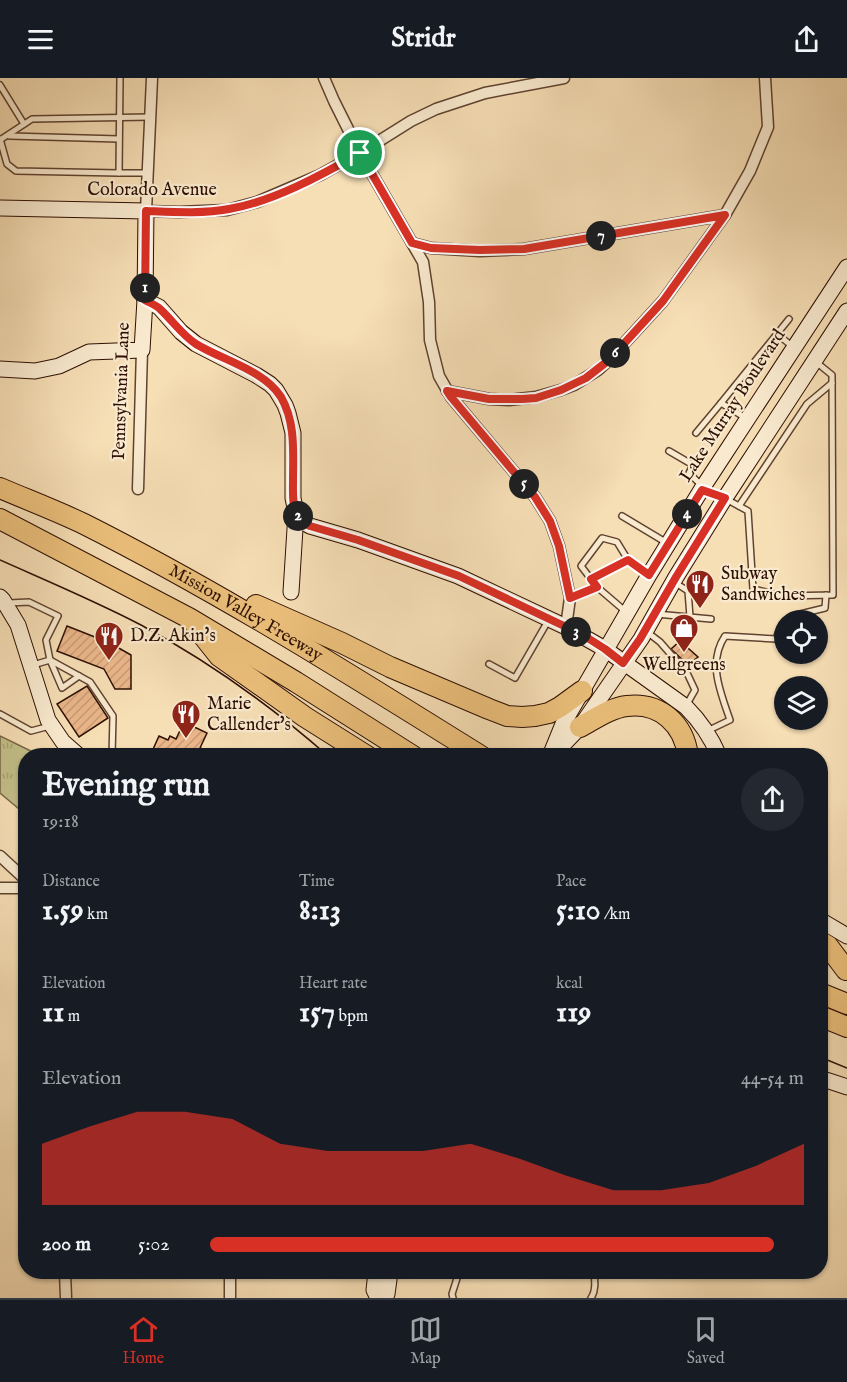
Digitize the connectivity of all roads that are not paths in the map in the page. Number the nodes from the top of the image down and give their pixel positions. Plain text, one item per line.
1 (120, 78) edge
2 (152, 78) edge
3 (324, 78) edge
4 (564, 78) edge
5 (765, 78) edge
6 (0, 85) edge
7 (120, 117) junction
8 (150, 117) junction
9 (24, 124) junction
10 (9, 136) junction
11 (119, 139) junction
12 (0, 140) edge
13 (360, 153) junction
14 (119, 173) junction
15 (148, 173) junction
16 (0, 208) edge
17 (146, 211) junction
18 (725, 215) junction
19 (412, 243) junction
20 (847, 267) edge
21 (145, 300) junction
22 (847, 311) edge
23 (789, 319) dead end
24 (777, 334) junction
25 (794, 348) junction
26 (142, 350) junction
27 (814, 360) junction
28 (0, 369) edge
29 (832, 383) junction
30 (447, 391) junction
31 (721, 403) junction
32 (748, 419) junction
33 (696, 433) dead end
34 (669, 451) dead end
35 (0, 488) edge
36 (703, 488) junction
37 (138, 489) dead end
38 (725, 498) junction
39 (739, 506) junction
40 (296, 513) junction
41 (622, 516) dead end
42 (0, 519) edge
43 (668, 544) junction
44 (142, 555) junction
45 (628, 560) junction
46 (649, 575) junction
47 (591, 579) junction
48 (674, 582) junction
49 (597, 587) junction
50 (291, 592) dead end
51 (826, 595) junction
52 (570, 598) junction
53 (3, 600) edge
54 (817, 610) edge
55 (626, 613) junction
56 (655, 614) junction
57 (690, 617) junction
58 (189, 618) junction
59 (549, 619) junction
60 (711, 620) dead end
61 (566, 627) junction
62 (645, 631) junction
63 (774, 639) edge
64 (605, 649) junction
65 (50, 660) junction
66 (623, 663) junction
67 (489, 664) dead end
68 (31, 666) junction
69 (79, 676) junction
70 (582, 691) junction
71 (686, 707) junction
72 (0, 714) edge
73 (52, 726) junction
74 (580, 727) junction
75 (706, 731) junction
76 (70, 748) edge
77 (112, 748) edge
78 (354, 748) edge
79 (400, 748) edge
80 (468, 748) edge
81 (554, 748) edge
82 (559, 748) edge
83 (687, 748) edge
84 (715, 748) edge
85 (0, 856) edge
86 (18, 873) edge
87 (0, 888) edge
88 (18, 888) edge
89 (828, 925) edge
90 (847, 936) edge
91 (828, 946) edge
92 (828, 961) edge
93 (847, 971) edge
94 (828, 996) edge
95 (847, 1004) edge
96 (828, 1020) edge
97 (847, 1028) edge
98 (828, 1071) edge
99 (847, 1078) edge
100 (828, 1081) edge
101 (847, 1087) edge
102 (65, 1279) edge
103 (230, 1279) edge
104 (375, 1279) edge
105 (389, 1279) edge
106 (457, 1279) edge
107 (595, 1279) edge
108 (66, 1298) edge
109 (230, 1298) edge
110 (378, 1298) edge
111 (385, 1298) edge
112 (453, 1298) edge
113 (591, 1298) edge

1 - 7 lane
2 - 8 street, Pennsylvania Lane
3 - 13 street
4 - 13 street, Colorado Avenue
5 - 18 street
6 - 9 lane
7 - 8 lane
7 - 9 lane
7 - 11 lane
8 - 15 street, Pennsylvania Lane
9 - 10 lane
10 - 11 lane
10 - 12 lane
11 - 14 lane
12 - 14 lane
13 - 17 street, Colorado Avenue
13 - 19 street
14 - 15 lane
15 - 17 street, Pennsylvania Lane
16 - 17 street, Colorado Avenue
17 - 21 street, Pennsylvania Lane
18 - 19 street
18 - 30 street
19 - 30 street
20 - 25 street, Lake Murray Boulevard
21 - 26 street, Pennsylvania Lane
21 - 40 street
22 - 27 street, Lake Murray Boulevard
23 - 24 lane
24 - 25 lane
24 - 31 lane
25 - 27 street
25 - 32 street, Lake Murray Boulevard
26 - 28 street
26 - 37 street, Pennsylvania Lane
27 - 29 lane
27 - 38 street, Lake Murray Boulevard
29 - 39 lane
29 - 51 lane
30 - 52 street
31 - 32 lane
31 - 33 lane
32 - 36 street, Lake Murray Boulevard
34 - 36 lane
35 - 44 highway, Mission Valley Freeway
36 - 38 street
36 - 43 street, Lake Murray Boulevard
38 - 39 lane
38 - 48 street, Lake Murray Boulevard
39 - 51 lane
40 - 50 street
40 - 59 street
41 - 43 lane
42 - 58 highway, Mission Valley Freeway
43 - 46 street, Lake Murray Boulevard
44 - 70 highway
44 - 80 highway, Mission Valley Freeway
45 - 46 lane
45 - 47 lane
45 - 47 lane
46 - 55 street, Lake Murray Boulevard
47 - 49 lane
48 - 56 street, Lake Murray Boulevard
48 - 57 lane
49 - 52 lane
49 - 55 lane
51 - 54 lane
52 - 61 street
53 - 65 lane
53 - 68 street
55 - 64 street, Lake Murray Boulevard
56 - 57 lane
56 - 62 street, Lake Murray Boulevard
57 - 60 lane
58 - 78 highway
58 - 79 highway, Mission Valley Freeway
59 - 61 street
59 - 67 lane
61 - 64 street
62 - 66 street, Lake Murray Boulevard
62 - 71 lane
63 - 75 lane
64 - 66 street
64 - 70 street, Lake Murray Boulevard
65 - 68 lane
65 - 69 lane
65 - 69 lane
66 - 71 street
66 - 74 street, Lake Murray Boulevard
68 - 73 street
69 - 77 lane
70 - 81 street, Lake Murray Boulevard
71 - 75 street
72 - 73 lane
73 - 76 street
74 - 82 street, Lake Murray Boulevard
74 - 83 highway
75 - 84 street
85 - 86 street
87 - 88 street
89 - 90 street
91 - 93 highway
92 - 93 highway
94 - 95 highway
96 - 97 highway
98 - 99 street
100 - 101 street
102 - 108 street
103 - 109 street
104 - 110 street
105 - 111 street
106 - 112 lane
107 - 113 lane

